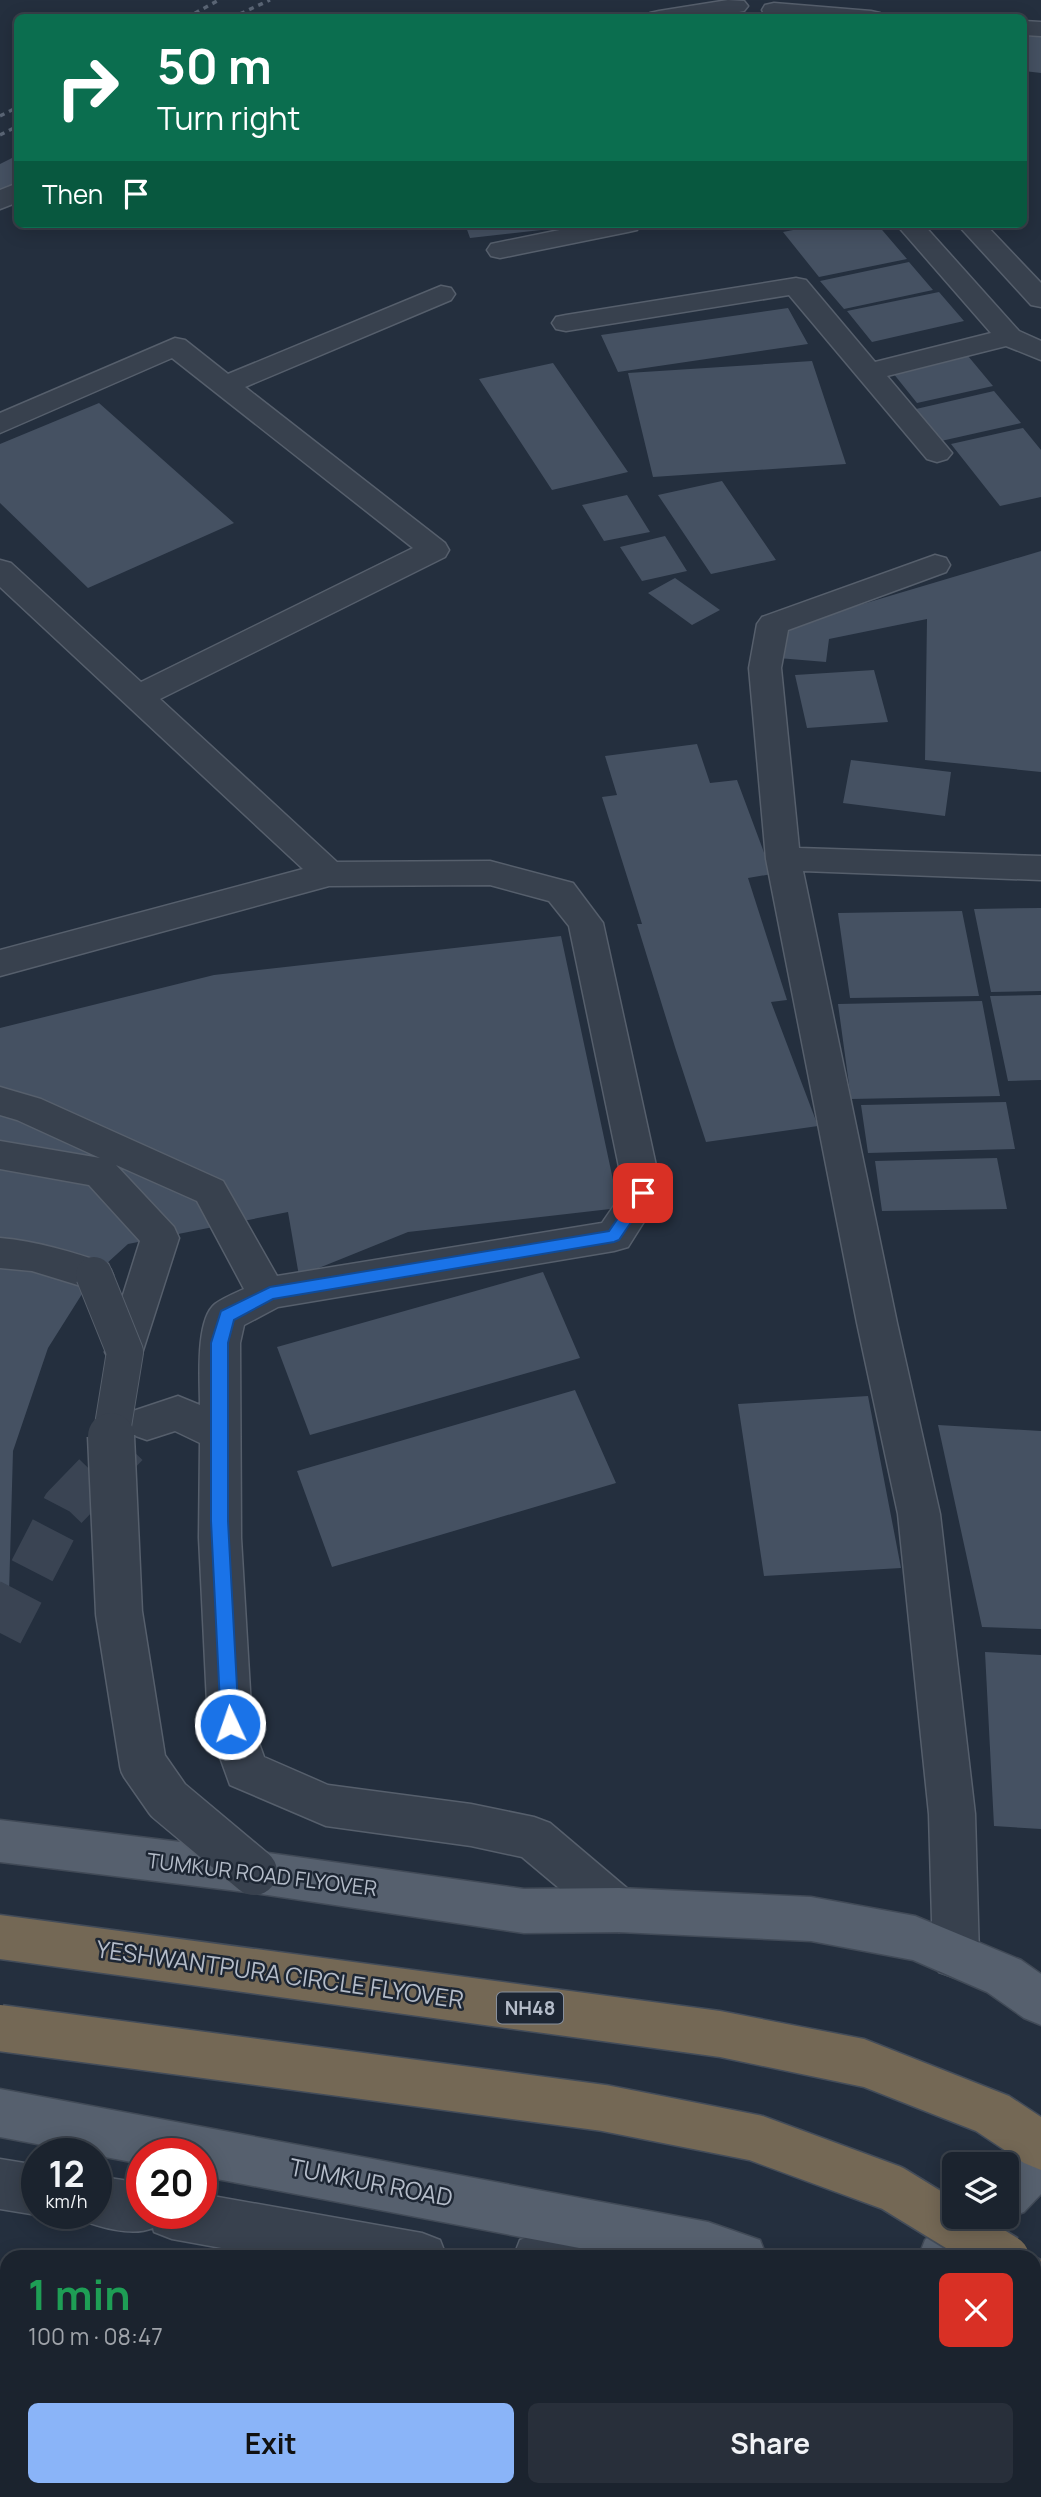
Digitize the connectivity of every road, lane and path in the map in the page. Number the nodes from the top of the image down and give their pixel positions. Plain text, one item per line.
1 (755, 7) edge
2 (694, 14) edge
3 (811, 14) edge
4 (608, 228) edge
5 (913, 228) edge
6 (939, 228) edge
7 (974, 228) edge
8 (500, 250) dead end
9 (441, 294) dead end
10 (1041, 299) edge
11 (566, 323) dead end
12 (1041, 335) edge
13 (1009, 338) junction
14 (1041, 352) edge
15 (868, 372) junction
16 (225, 385) junction
17 (0, 424) edge
18 (937, 453) dead end
19 (935, 565) dead end
20 (0, 570) edge
21 (138, 697) junction
22 (783, 859) junction
23 (1041, 868) edge
24 (329, 874) junction
25 (0, 963) edge
26 (0, 1101) edge
27 (0, 1155) edge
28 (0, 1253) edge
29 (267, 1295) junction
30 (125, 1352) junction
31 (146, 1423) tunnel mouth
32 (219, 1434) junction
33 (0, 1841) edge
34 (254, 1872) junction
35 (619, 1910) junction
36 (0, 1937) edge
37 (956, 1956) junction
38 (1041, 2002) edge
39 (0, 2028) edge
40 (0, 2113) edge
41 (1041, 2146) edge
42 (1041, 2159) edge
43 (1019, 2181) edge
44 (0, 2184) edge
45 (21, 2187) edge
46 (217, 2222) edge
47 (971, 2229) edge
48 (377, 2250) edge
49 (715, 2250) edge
50 (951, 2250) edge
51 (993, 2250) edge

1 - 2 street
1 - 3 street
4 - 8 street
5 - 13 street
6 - 12 street
7 - 10 street
9 - 16 street
11 - 15 street
13 - 14 street
13 - 15 street
15 - 18 street
16 - 17 street
16 - 21 street
19 - 22 street
20 - 21 street
21 - 24 street
22 - 23 street
22 - 37 street
24 - 25 street
24 - 29 street
26 - 29 street
27 - 30 street
28 - 30 street, bridge
29 - 32 street
30 - 34 street, bridge
31 - 32 street
32 - 35 street
33 - 34 main road, TUMKUR ROAD FLYOVER
34 - 35 main road, TUMKUR ROAD FLYOVER
35 - 37 main road
36 - 41 highway, YESHWANTPURA CIRCLE FLYOVER / NH48
37 - 38 main road
39 - 51 highway, bridge
40 - 49 main road, TUMKUR ROAD
42 - 43 main road
44 - 45 street
46 - 48 street
47 - 50 main road

